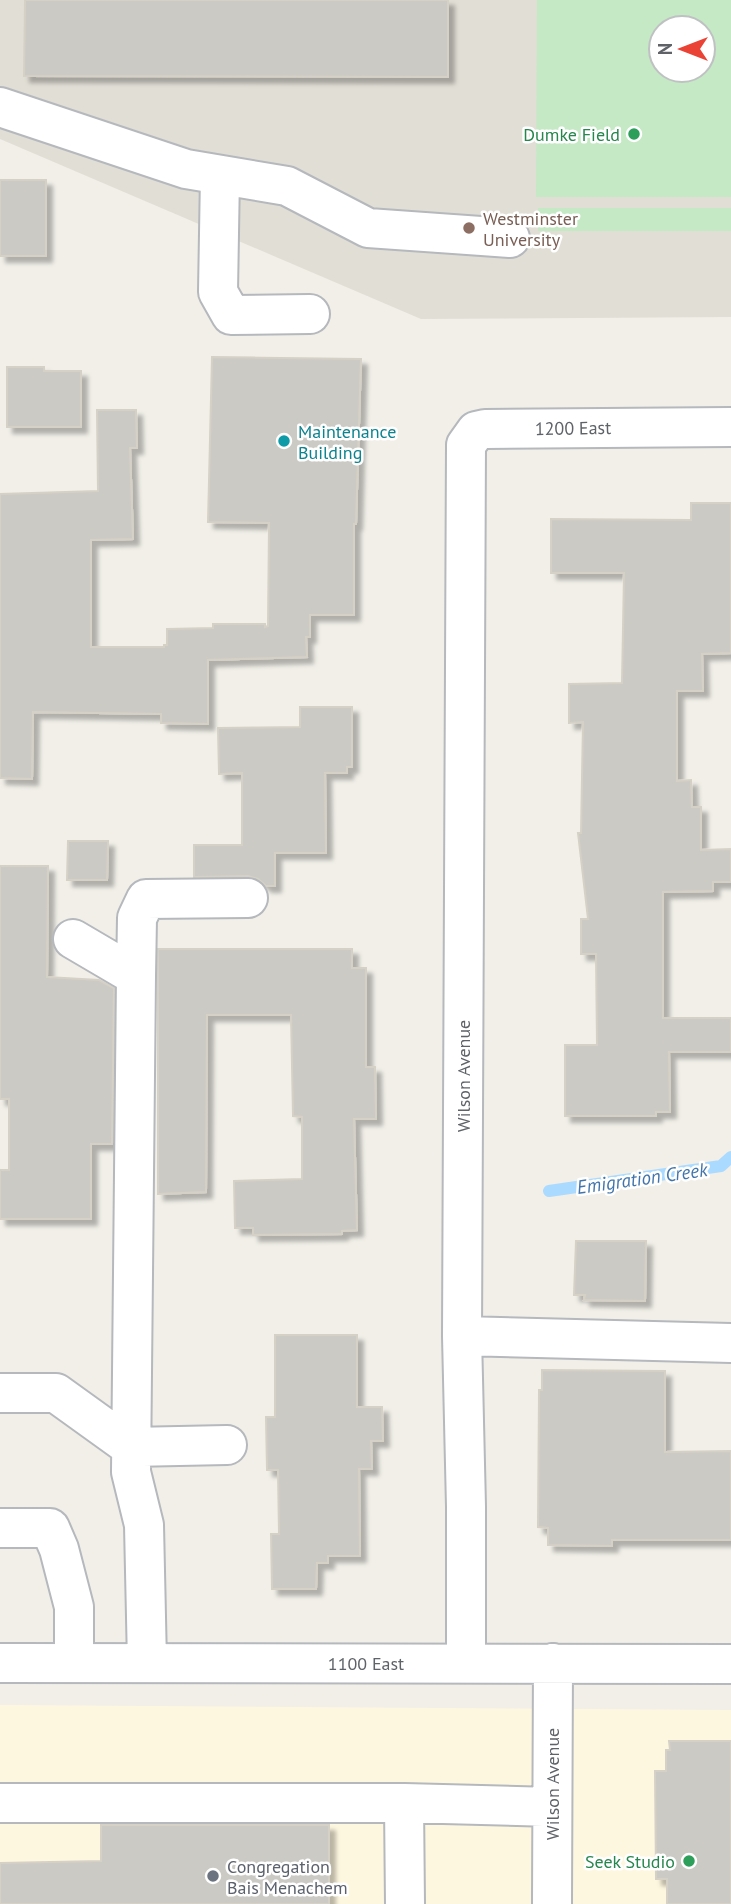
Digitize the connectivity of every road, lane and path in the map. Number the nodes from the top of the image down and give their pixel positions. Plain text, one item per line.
1 (0, 107) edge
2 (220, 175) junction
3 (510, 238) dead end
4 (310, 314) dead end
5 (731, 427) edge
6 (464, 488) joint
7 (248, 898) dead end
8 (73, 939) dead end
9 (136, 976) junction
10 (462, 1336) junction
11 (731, 1343) edge
12 (0, 1393) edge
13 (227, 1445) dead end
14 (131, 1447) junction
15 (0, 1528) edge
16 (0, 1663) edge
17 (74, 1663) junction
18 (147, 1663) junction
19 (466, 1664) junction
20 (552, 1664) junction
21 (731, 1664) edge
22 (0, 1803) edge
23 (404, 1803) junction
24 (552, 1807) junction
25 (405, 1904) edge
26 (552, 1904) edge

1 - 2 street
2 - 3 street
2 - 4 street
5 - 6 street, 1200 East
6 - 10 street, Wilson Avenue
7 - 9 street
8 - 9 street
9 - 14 street
10 - 11 street
10 - 19 street, Wilson Avenue
12 - 14 street
13 - 14 street
14 - 18 street
15 - 17 street
16 - 17 street, 1100 East
17 - 18 street, 1100 East
18 - 19 street, 1100 East
19 - 20 street, 1100 East
20 - 21 street, 1100 East
20 - 24 street, Wilson Avenue
22 - 23 street
23 - 24 street
23 - 25 street
24 - 26 street, Wilson Avenue

